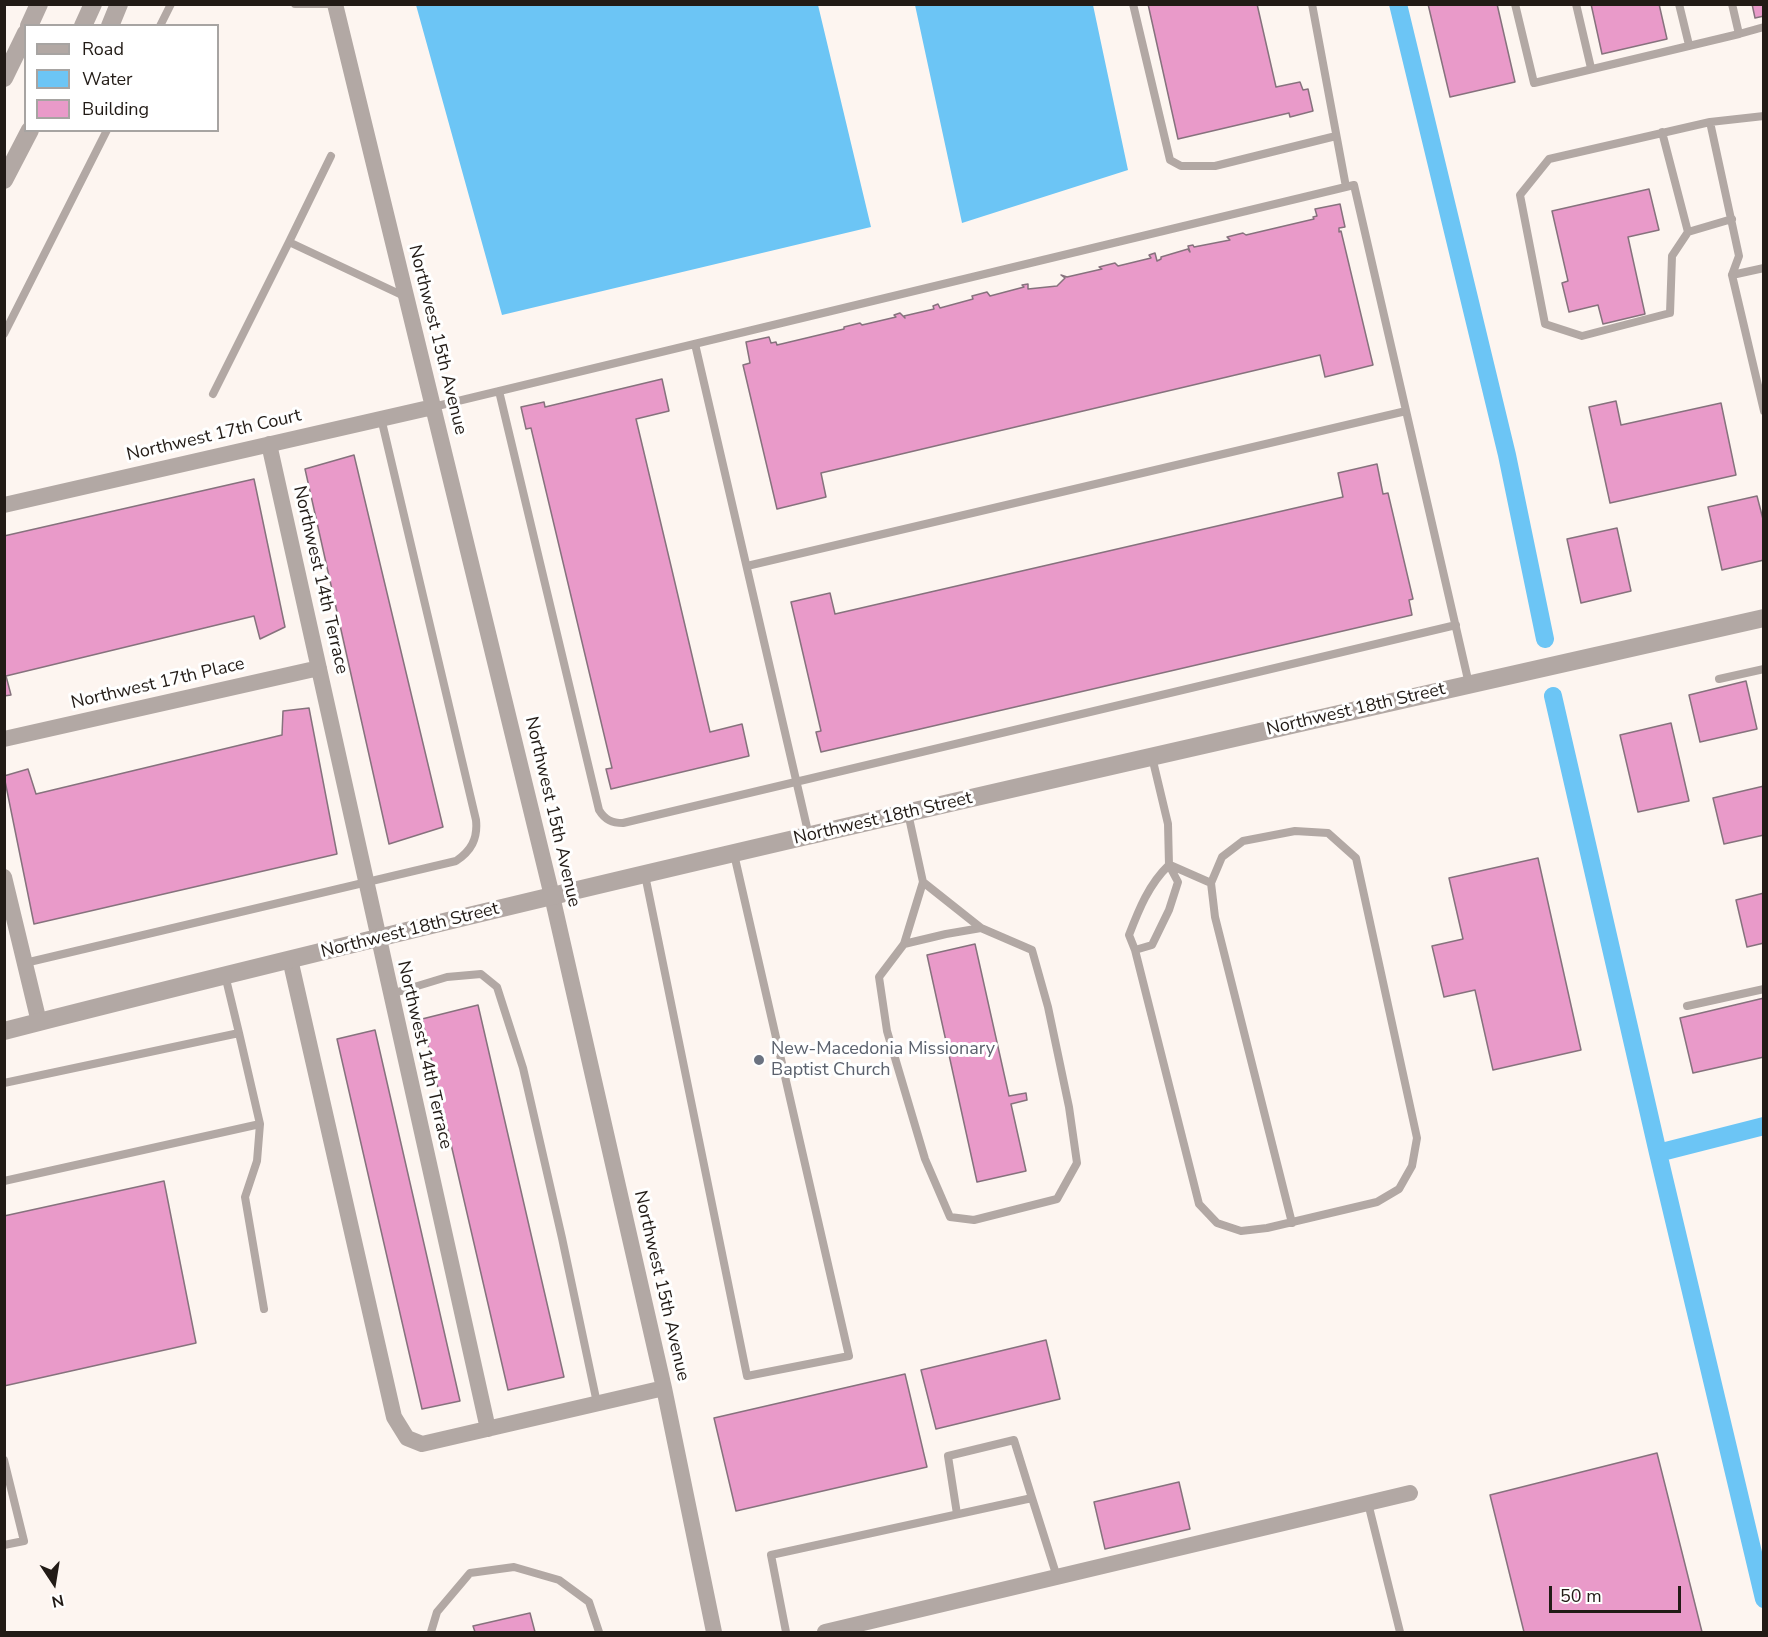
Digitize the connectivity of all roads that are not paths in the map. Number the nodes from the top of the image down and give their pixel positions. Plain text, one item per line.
1 (39, 4) edge
2 (93, 4) edge
3 (119, 4) edge
4 (171, 4) edge
5 (295, 4) edge
6 (334, 4) edge
7 (1133, 4) edge
8 (1312, 4) edge
9 (1515, 4) edge
10 (1576, 4) edge
11 (1679, 4) edge
12 (1732, 4) edge
13 (30, 24) edge
14 (84, 24) edge
15 (111, 24) edge
16 (161, 24) edge
17 (1764, 27) edge
18 (1739, 34) junction
19 (24, 37) edge
20 (1689, 45) junction
21 (1591, 68) junction
22 (4, 78) edge
23 (1764, 116) edge
24 (1710, 122) junction
25 (29, 132) edge
26 (106, 132) edge
27 (1662, 132) junction
28 (1336, 135) junction
29 (331, 156) dead end
30 (4, 180) edge
31 (1346, 187) junction
32 (1732, 219) junction
33 (1688, 232) junction
34 (289, 242) junction
35 (1764, 268) edge
36 (1732, 275) junction
37 (407, 298) junction
38 (4, 334) edge
39 (695, 344) junction
40 (499, 390) junction
41 (213, 394) dead end
42 (433, 407) junction
43 (1406, 411) junction
44 (1764, 411) edge
45 (381, 418) junction
46 (268, 444) junction
47 (4, 505) edge
48 (747, 566) junction
49 (1764, 618) edge
50 (1456, 625) junction
51 (319, 668) junction
52 (1764, 669) edge
53 (1719, 679) dead end
54 (1470, 684) junction
55 (4, 738) edge
56 (1152, 757) junction
57 (797, 782) junction
58 (908, 813) junction
59 (809, 836) junction
60 (734, 854) junction
61 (1169, 865) junction
62 (645, 875) junction
63 (4, 877) edge
64 (366, 881) junction
65 (923, 882) junction
66 (1211, 883) junction
67 (552, 896) junction
68 (981, 928) junction
69 (379, 938) junction
70 (904, 944) junction
71 (1135, 950) junction
72 (290, 959) junction
73 (25, 963) junction
74 (225, 975) junction
75 (1764, 989) edge
76 (391, 994) junction
77 (1687, 1006) dead end
78 (39, 1022) junction
79 (4, 1031) edge
80 (239, 1033) junction
81 (4, 1083) edge
82 (260, 1124) junction
83 (4, 1181) edge
84 (1292, 1222) junction
85 (264, 1309) dead end
86 (664, 1388) junction
87 (597, 1403) junction
88 (488, 1429) junction
89 (4, 1460) edge
90 (1410, 1493) dead end
91 (1032, 1498) junction
92 (1368, 1503) junction
93 (957, 1514) junction
94 (4, 1545) edge
95 (1057, 1577) junction
96 (431, 1632) edge
97 (599, 1632) edge
98 (714, 1632) edge
99 (786, 1632) edge
100 (825, 1632) edge
101 (1400, 1632) edge

1 - 13 street
2 - 14 street
3 - 15 street
4 - 16 lane
5 - 6 lane
6 - 37 street, Northwest 15th Avenue
7 - 28 lane
8 - 28 lane
9 - 21 lane
10 - 21 lane
11 - 20 lane
12 - 18 lane
17 - 18 lane
18 - 20 lane
19 - 22 street
20 - 21 lane
23 - 24 lane
24 - 27 lane
24 - 32 lane
25 - 30 street
26 - 38 lane
27 - 33 lane
27 - 33 lane
28 - 31 lane
29 - 34 lane
31 - 39 lane
31 - 43 lane
32 - 33 lane
32 - 36 lane
34 - 37 lane
34 - 41 lane
35 - 36 lane
36 - 44 lane
37 - 42 street, Northwest 15th Avenue
39 - 40 lane
39 - 48 lane
40 - 42 lane
40 - 57 lane
42 - 45 street, Northwest 17th Court
42 - 67 street, Northwest 15th Avenue
43 - 48 lane
43 - 50 lane
45 - 46 street, Northwest 17th Court
45 - 64 lane
46 - 47 street, Northwest 17th Court
46 - 51 street, Northwest 14th Terrace
48 - 57 lane
49 - 54 street, Northwest 18th Street
50 - 54 lane
50 - 57 lane
51 - 55 street, Northwest 17th Place
51 - 64 street, Northwest 14th Terrace
52 - 53 lane
54 - 56 street, Northwest 18th Street
56 - 58 street, Northwest 18th Street
56 - 61 lane
57 - 59 lane
58 - 59 street, Northwest 18th Street
58 - 65 lane
59 - 60 street, Northwest 18th Street
60 - 62 street, Northwest 18th Street
60 - 62 lane
61 - 66 lane
61 - 71 lane
61 - 71 lane
62 - 67 street, Northwest 18th Street
63 - 73 street
64 - 69 street, Northwest 14th Terrace
64 - 73 lane
65 - 68 lane
65 - 70 lane
66 - 84 lane
66 - 84 lane
67 - 69 street, Northwest 18th Street
67 - 86 street, Northwest 15th Avenue
68 - 70 lane
68 - 70 lane
69 - 72 street, Northwest 18th Street
69 - 76 street, Northwest 14th Terrace
71 - 84 lane
72 - 74 street, Northwest 18th Street
72 - 88 street
73 - 78 street
74 - 78 street, Northwest 18th Street
74 - 80 lane
75 - 77 lane
76 - 87 lane
76 - 88 street, Northwest 14th Terrace
78 - 79 street, Northwest 18th Street
80 - 81 lane
80 - 82 lane
82 - 83 lane
82 - 85 lane
86 - 87 street
86 - 98 street, Northwest 15th Avenue
87 - 88 street
89 - 94 lane
90 - 92 street
91 - 93 lane
91 - 93 lane
91 - 95 lane
92 - 95 street
92 - 101 lane
93 - 99 lane
95 - 100 street
96 - 97 lane

